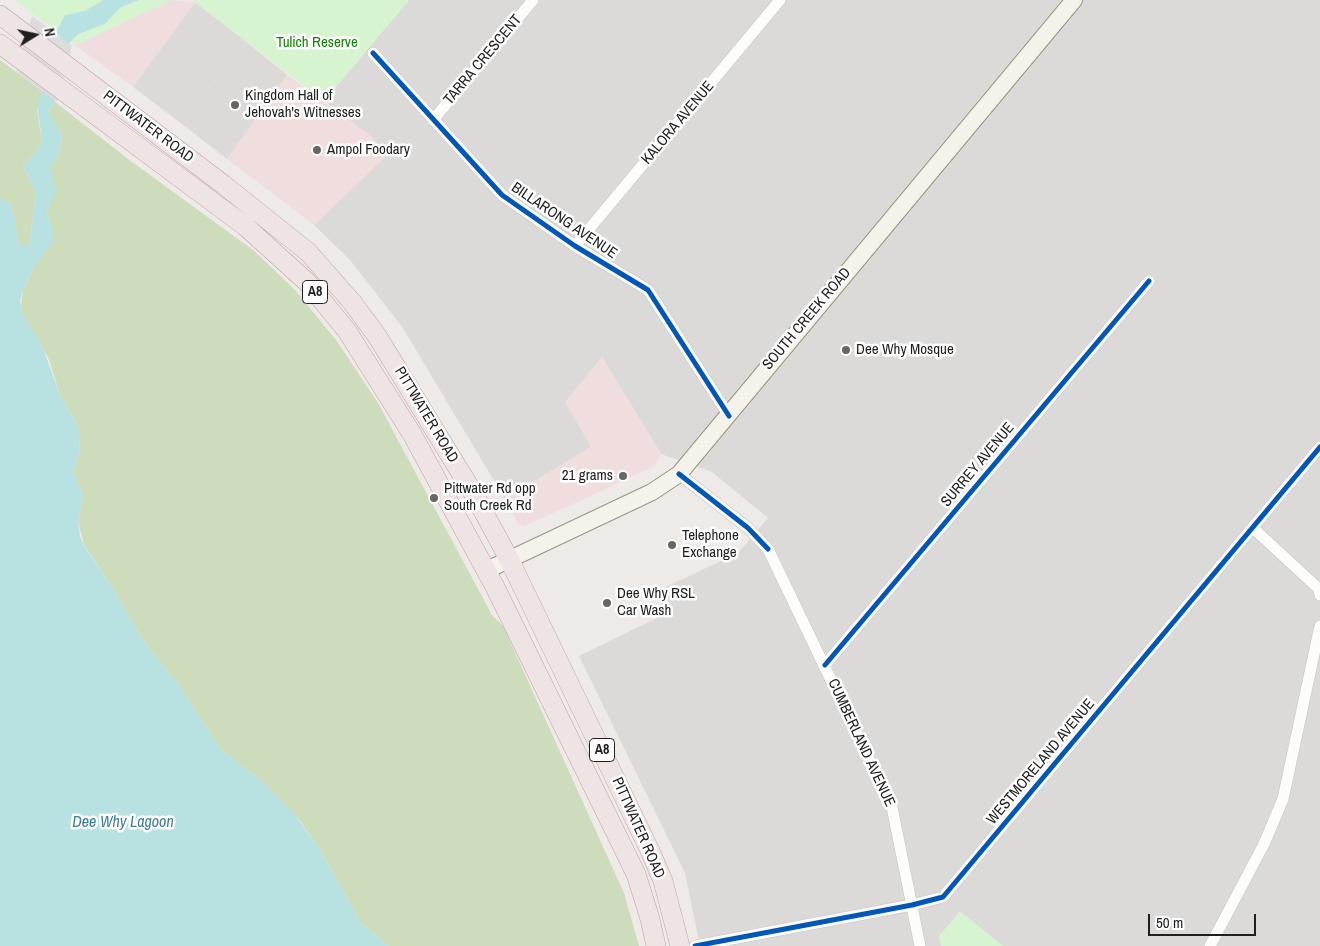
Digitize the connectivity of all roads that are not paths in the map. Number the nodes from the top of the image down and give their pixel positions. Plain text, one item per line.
1 (533, 0) edge
2 (780, 0) edge
3 (1074, 0) edge
4 (0, 15) edge
5 (0, 44) edge
6 (373, 53) dead end
7 (433, 120) junction
8 (575, 246) junction
9 (1149, 281) dead end
10 (729, 416) junction
11 (1320, 447) edge
12 (679, 474) junction
13 (1254, 528) junction
14 (509, 559) junction
15 (487, 570) junction
16 (1320, 595) edge
17 (1320, 626) edge
18 (825, 665) junction
19 (912, 905) junction
20 (656, 946) edge
21 (680, 946) edge
22 (695, 946) edge
23 (920, 946) edge
24 (1210, 946) edge

1 - 7 street, TARRA CRESCENT
2 - 8 street, KALORA AVENUE
3 - 10 main road, SOUTH CREEK ROAD
4 - 14 highway, PITTWATER ROAD / A8
5 - 15 highway, PITTWATER ROAD / A8
6 - 7 street, BILLARONG AVENUE
7 - 8 street, BILLARONG AVENUE
8 - 10 street, BILLARONG AVENUE
9 - 18 street, SURREY AVENUE
10 - 12 main road, SOUTH CREEK ROAD
11 - 13 street, WESTMORELAND AVENUE
12 - 14 main road, SOUTH CREEK ROAD
12 - 18 street, CUMBERLAND AVENUE
13 - 16 street
13 - 19 street, WESTMORELAND AVENUE
14 - 15 main road, SOUTH CREEK ROAD
14 - 21 highway, PITTWATER ROAD / A8
15 - 20 highway, PITTWATER ROAD / A8
17 - 24 street
18 - 19 street, CUMBERLAND AVENUE
19 - 22 street, WESTMORELAND AVENUE
19 - 23 street, CUMBERLAND AVENUE

